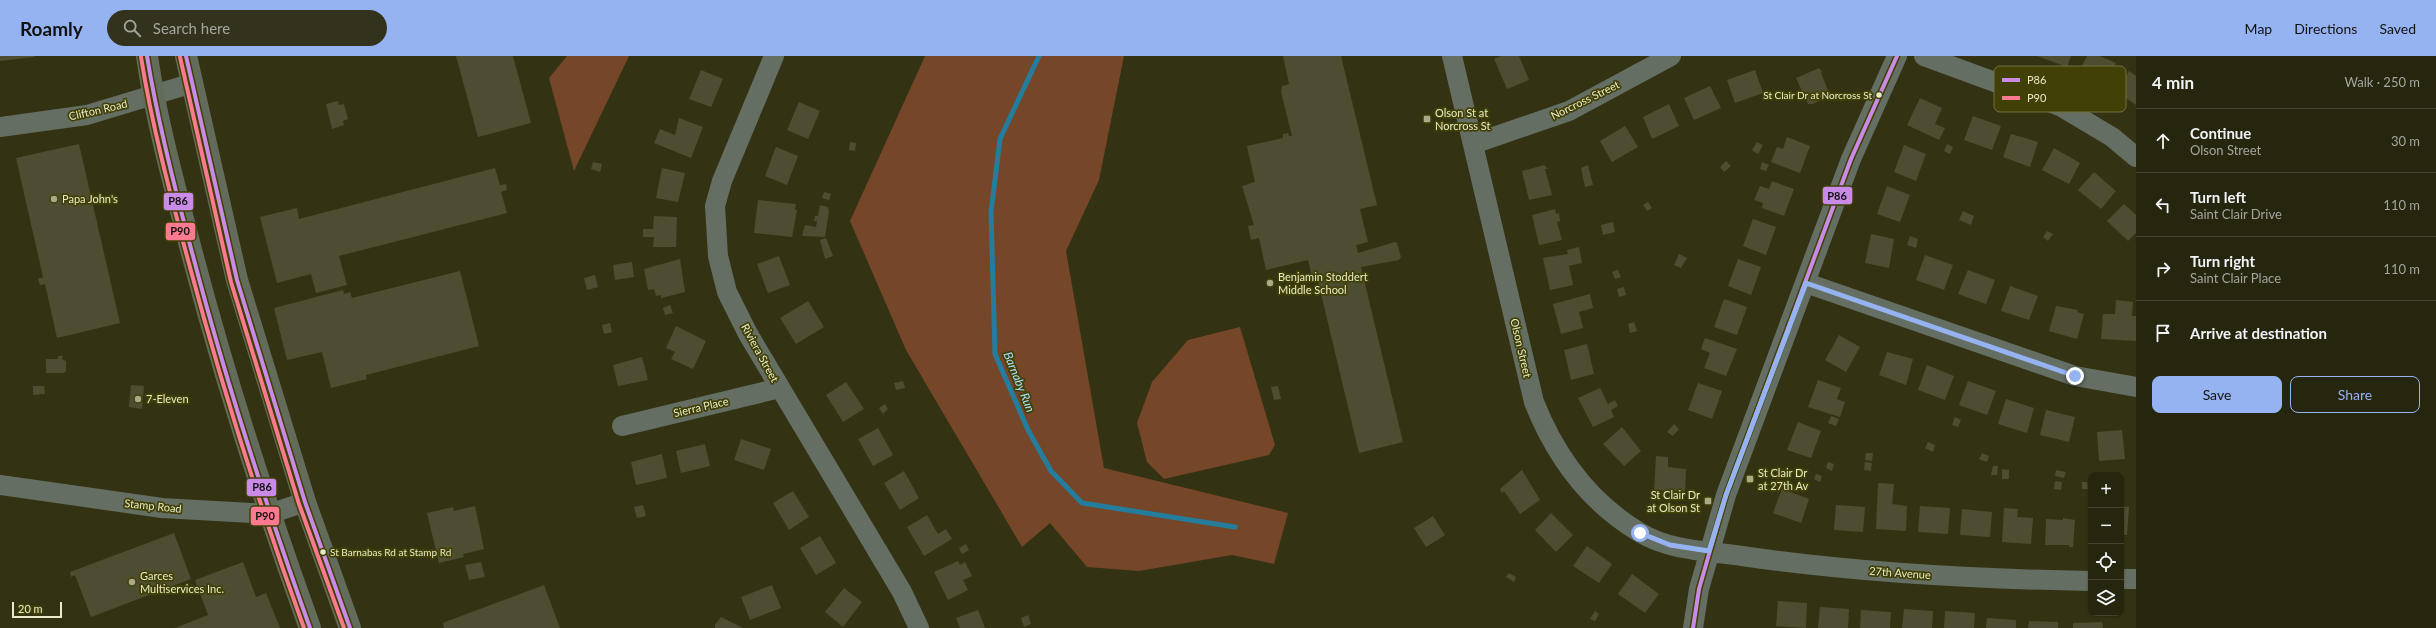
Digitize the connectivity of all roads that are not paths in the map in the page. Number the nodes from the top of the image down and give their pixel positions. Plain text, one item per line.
1 (147, 56) edge
2 (186, 56) edge
3 (774, 56) edge
4 (1452, 56) edge
5 (1671, 56) edge
6 (1897, 56) edge
7 (1924, 56) edge
8 (1994, 82) edge
9 (193, 83) junction
10 (153, 96) junction
11 (2070, 112) edge
12 (0, 127) edge
13 (1473, 144) junction
14 (2136, 157) edge
15 (1806, 283) junction
16 (2136, 387) edge
17 (780, 388) junction
18 (622, 426) dead end
19 (0, 485) edge
20 (305, 502) junction
21 (269, 514) junction
22 (1709, 551) junction
23 (2136, 578) edge
24 (2124, 579) edge
25 (2088, 581) edge
26 (310, 628) edge
27 (350, 628) edge
28 (919, 628) edge
29 (1693, 628) edge

1 - 10 main road
2 - 9 main road
3 - 17 street, Riviera Street
4 - 13 street, Olson Street
5 - 13 street, Norcross Street
6 - 15 street
7 - 8 street
9 - 10 street, Clifton Road
9 - 20 main road
10 - 12 street, Clifton Road
10 - 21 main road
11 - 14 street
13 - 22 street, Olson Street
15 - 16 street
15 - 22 street
17 - 18 street, Sierra Place
17 - 28 street, Riviera Street
19 - 21 street, Stamp Road
20 - 21 street, Stamp Road
20 - 27 main road
21 - 26 main road
22 - 25 street, 27th Avenue
22 - 29 street
23 - 24 street

